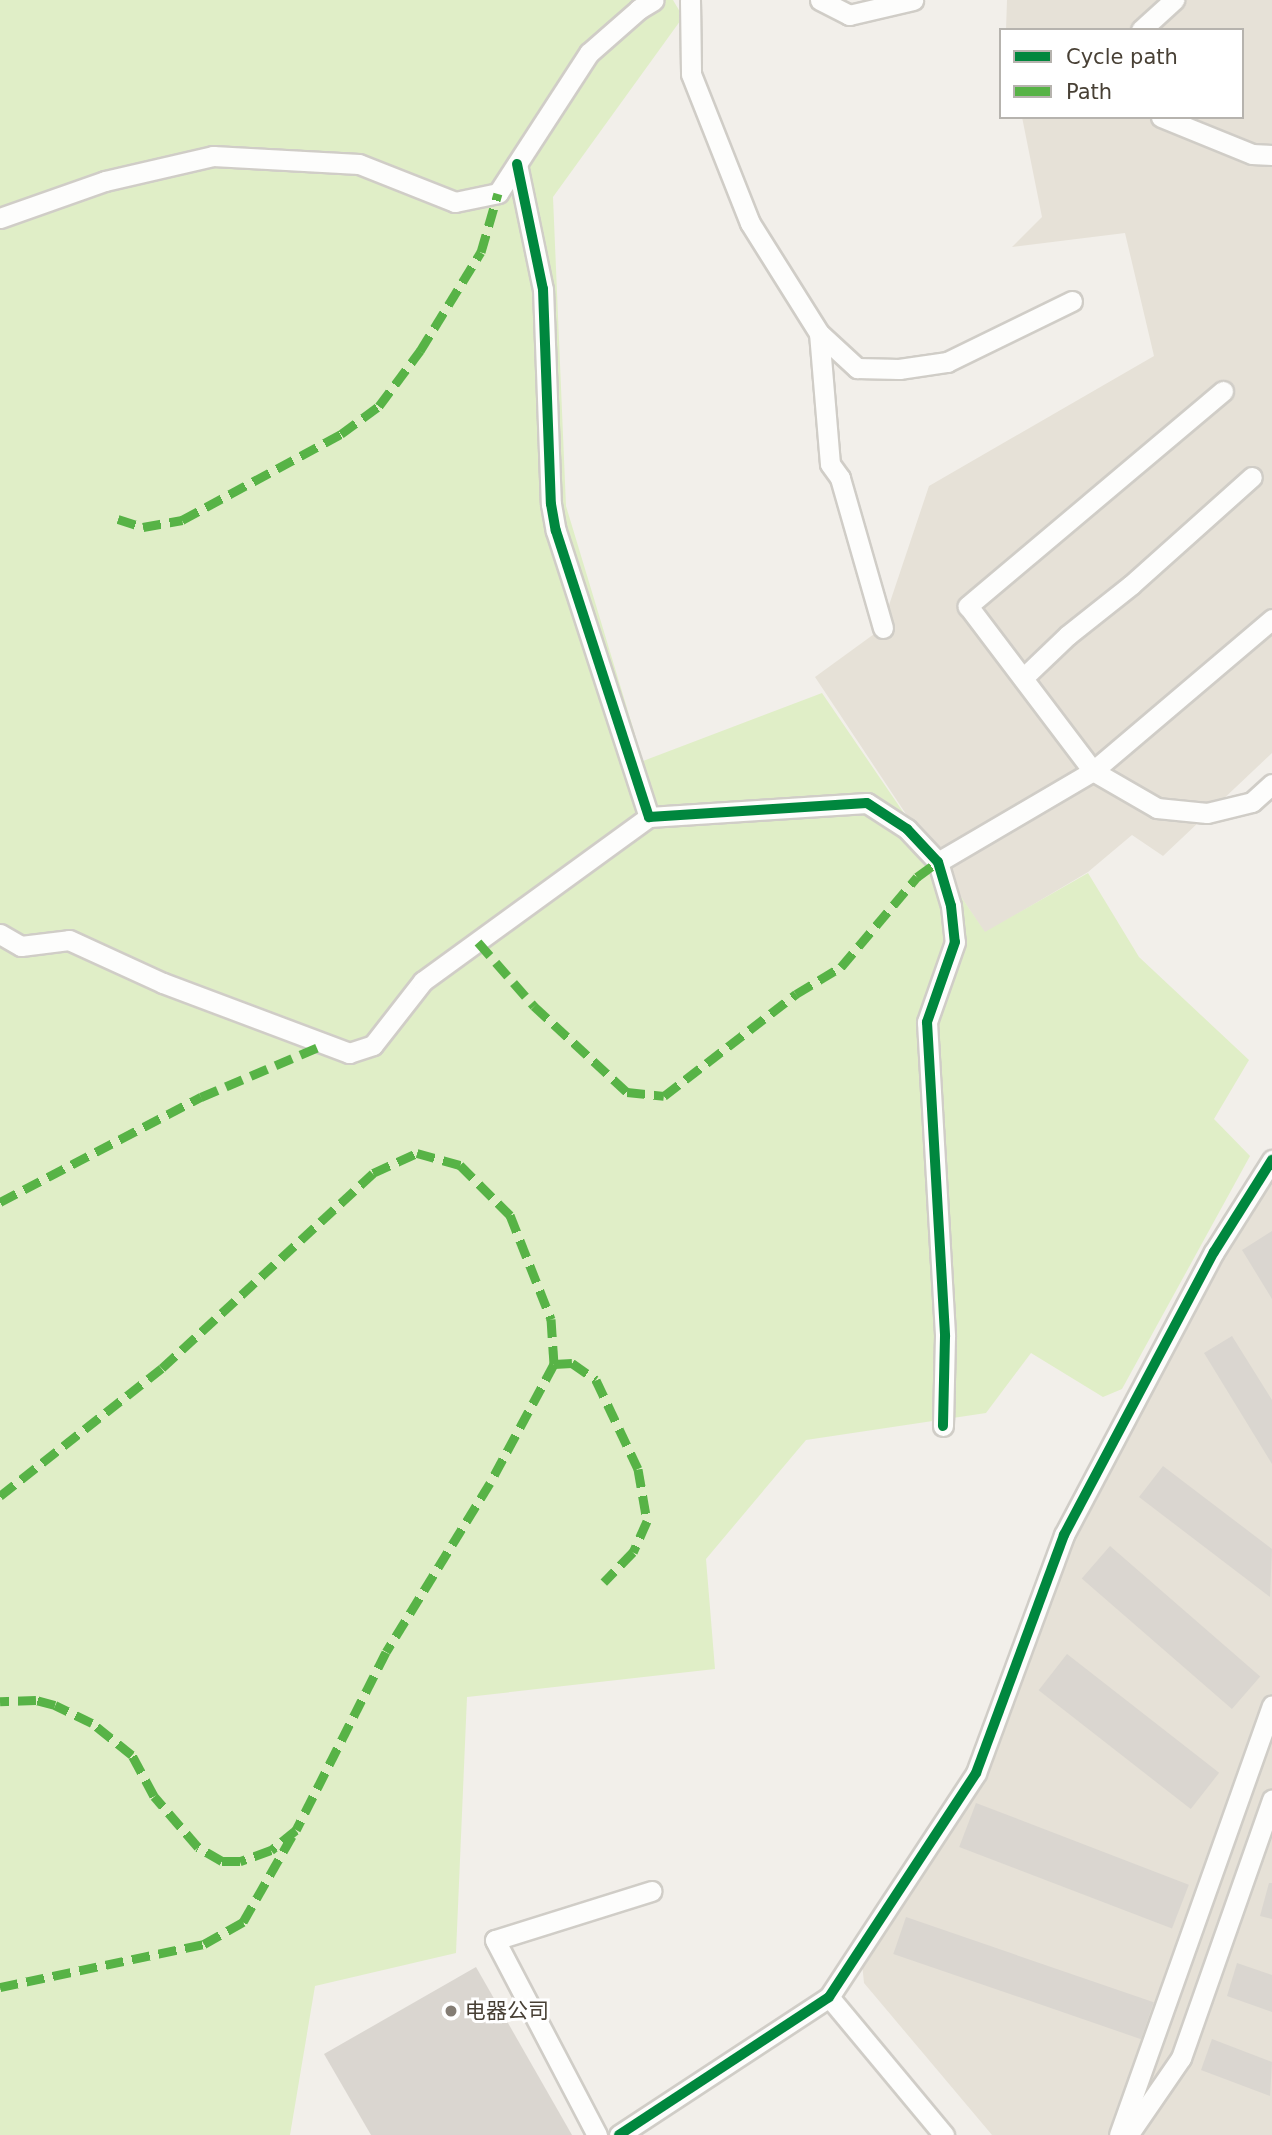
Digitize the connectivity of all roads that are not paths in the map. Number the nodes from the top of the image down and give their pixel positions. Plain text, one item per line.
1 (654, 0) edge
2 (690, 0) edge
3 (820, 0) edge
4 (913, 0) edge
5 (1174, 0) edge
6 (1143, 28) edge
7 (1166, 119) edge
8 (1272, 155) edge
9 (517, 164) junction
10 (0, 218) edge
11 (1072, 301) dead end
12 (818, 332) junction
13 (1223, 391) dead end
14 (1252, 477) dead end
15 (1272, 619) edge
16 (883, 628) dead end
17 (1023, 678) junction
18 (1093, 771) junction
19 (1272, 784) edge
20 (649, 817) junction
21 (938, 862) junction
22 (0, 934) edge
23 (1272, 1160) edge
24 (943, 1426) dead end
25 (1272, 1705) edge
26 (1272, 1800) edge
27 (650, 1891) dead end
28 (829, 1997) junction
29 (597, 2135) edge
30 (619, 2135) edge
31 (944, 2135) edge
32 (1119, 2135) edge
33 (1128, 2135) edge

1 - 9 street
2 - 12 street
3 - 4 street
5 - 6 street
7 - 8 street
9 - 10 street
9 - 20 street
11 - 12 street
12 - 16 street
13 - 17 street
14 - 17 street
15 - 18 street
17 - 18 street
18 - 19 street
18 - 21 street
20 - 21 street
20 - 22 street
21 - 24 street
23 - 28 street
25 - 32 street
26 - 33 street
27 - 29 street
28 - 30 street
28 - 31 street

